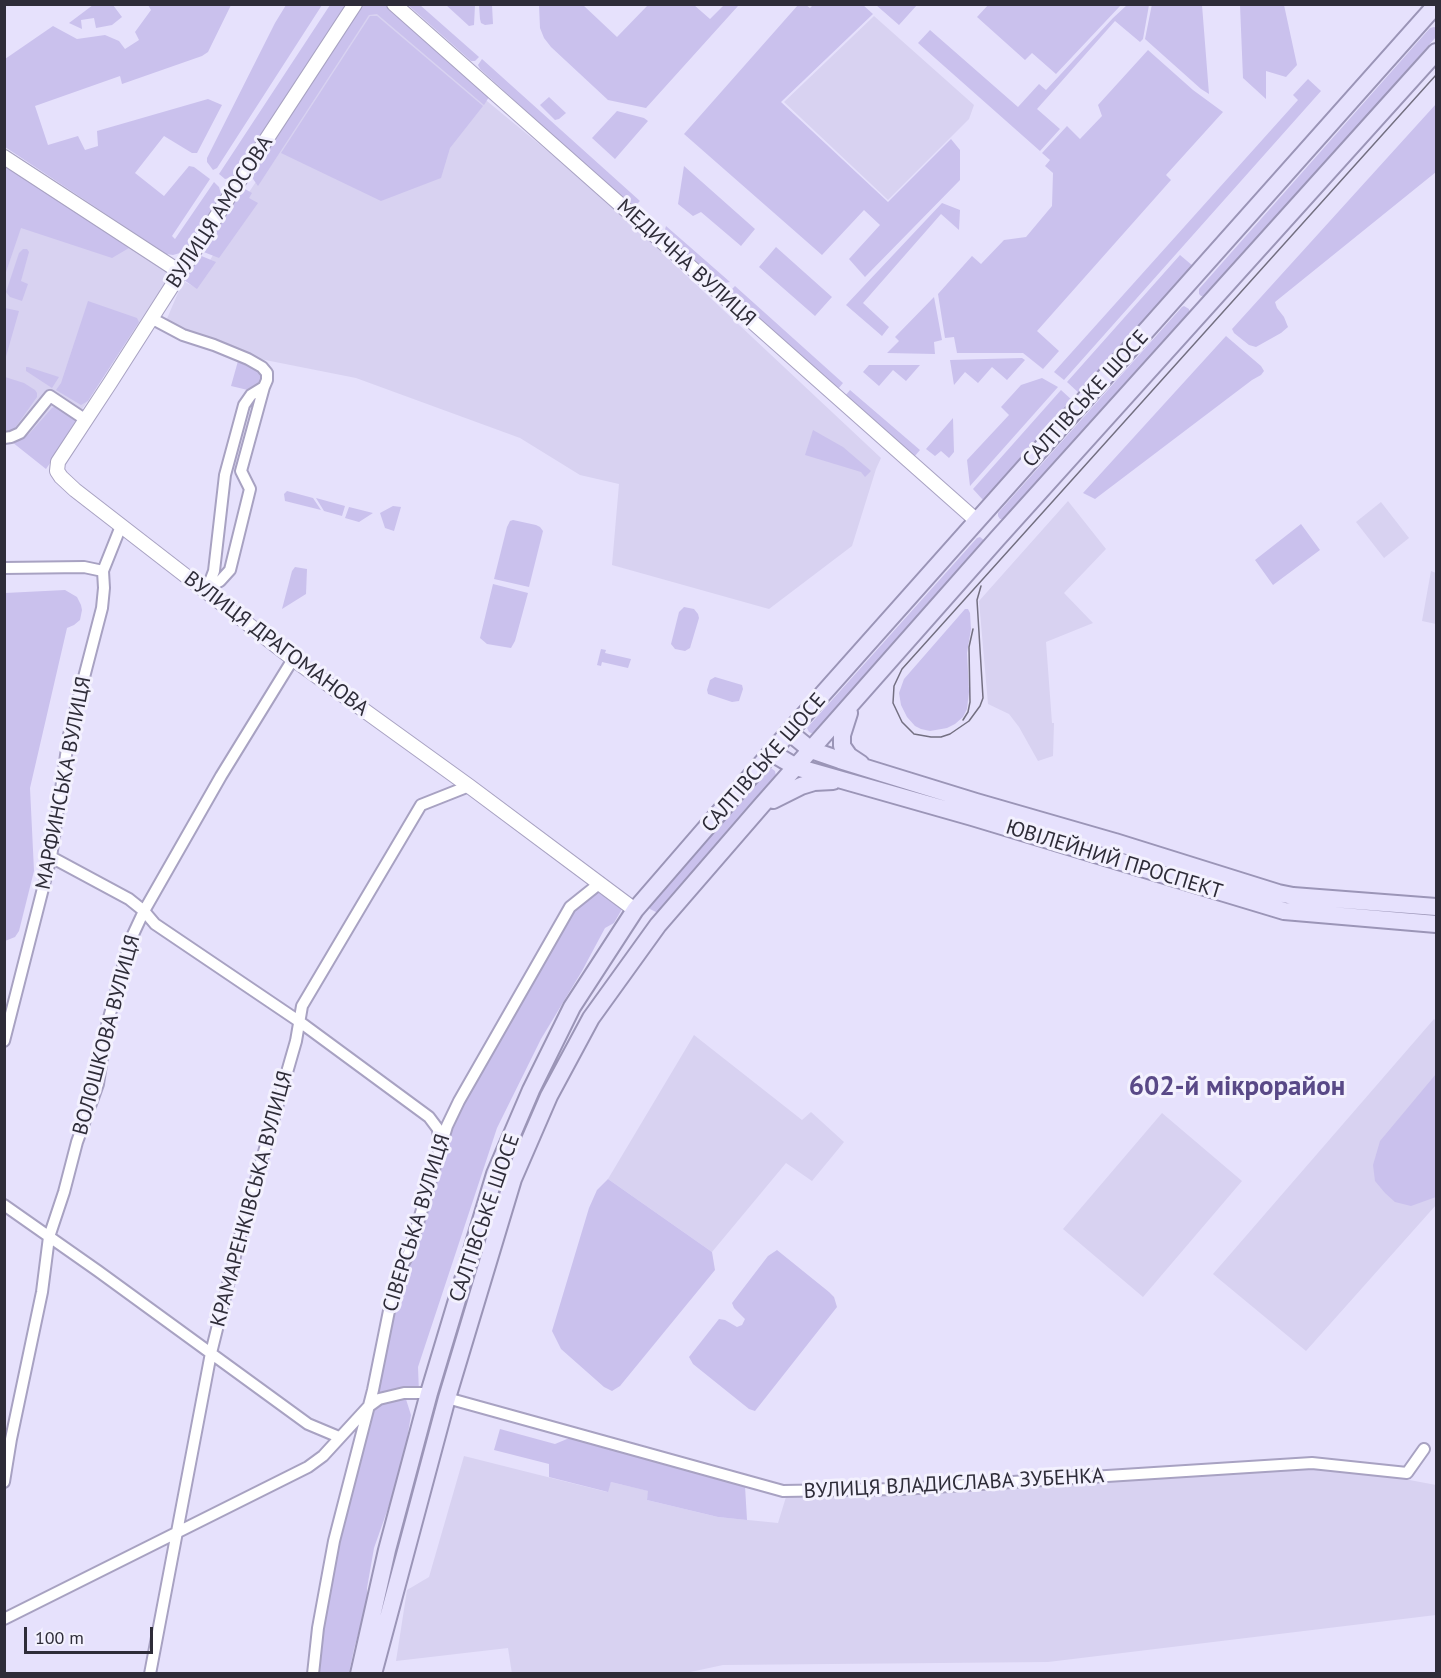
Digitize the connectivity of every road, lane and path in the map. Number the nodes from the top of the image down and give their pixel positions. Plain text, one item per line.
1 (355, 4) edge
2 (394, 4) edge
3 (1437, 5) edge
4 (1437, 52) edge
5 (4, 157) edge
6 (180, 272) junction
7 (1182, 292) junction
8 (1203, 312) junction
9 (151, 318) junction
10 (264, 387) junction
11 (86, 420) junction
12 (4, 438) edge
13 (978, 521) junction
14 (121, 526) junction
15 (997, 539) junction
16 (4, 568) edge
17 (103, 571) junction
18 (206, 589) junction
19 (293, 659) junction
20 (855, 702) junction
21 (789, 732) junction
22 (811, 750) junction
23 (772, 753) junction
24 (796, 767) junction
25 (867, 768) junction
26 (850, 782) junction
27 (469, 786) junction
28 (761, 806) junction
29 (51, 857) junction
30 (600, 883) junction
31 (1437, 907) edge
32 (635, 910) junction
33 (144, 911) junction
34 (1437, 924) edge
35 (658, 925) junction
36 (300, 1022) junction
37 (4, 1041) edge
38 (439, 1152) junction
39 (4, 1205) edge
40 (49, 1237) junction
41 (211, 1353) junction
42 (429, 1393) junction
43 (447, 1398) junction
44 (368, 1407) junction
45 (339, 1437) junction
46 (1424, 1449) dead end
47 (4, 1482) edge
48 (177, 1534) junction
49 (4, 1619) edge
50 (150, 1674) edge
51 (313, 1674) edge
52 (358, 1674) edge
53 (372, 1674) edge

1 - 6 street, ВУЛИЦЯ АМОСОВА
2 - 13 street, МЕДИЧНА ВУЛИЦЯ
3 - 7 main road, САЛТІВСЬКЕ ШОСЕ
4 - 8 main road, САЛТІВСЬКЕ ШОСЕ
5 - 6 street
6 - 9 street, ВУЛИЦЯ АМОСОВА
7 - 8 main road
7 - 13 main road, САЛТІВСЬКЕ ШОСЕ
8 - 15 main road, САЛТІВСЬКЕ ШОСЕ
9 - 10 street
9 - 11 street, ВУЛИЦЯ АМОСОВА
10 - 18 street
10 - 18 street
11 - 12 street
11 - 14 street, ВУЛИЦЯ ДРАГОМАНОВА
13 - 15 main road
13 - 21 main road, САЛТІВСЬКЕ ШОСЕ
14 - 17 street, МАРФИНСЬКА ВУЛИЦЯ
14 - 18 street, ВУЛИЦЯ ДРАГОМАНОВА
15 - 20 main road, САЛТІВСЬКЕ ШОСЕ
16 - 17 street
17 - 29 street, МАРФИНСЬКА ВУЛИЦЯ
18 - 19 street, ВУЛИЦЯ ДРАГОМАНОВА
19 - 27 street, ВУЛИЦЯ ДРАГОМАНОВА
19 - 33 street, ВОЛОШКОВА ВУЛИЦЯ
20 - 22 main road, САЛТІВСЬКЕ ШОСЕ
20 - 25 main road
21 - 22 main road
21 - 23 main road, САЛТІВСЬКЕ ШОСЕ
22 - 24 main road, САЛТІВСЬКЕ ШОСЕ
22 - 25 main road, ЮВІЛЕЙНИЙ ПРОСПЕКТ
23 - 24 main road, ЮВІЛЕЙНИЙ ПРОСПЕКТ
23 - 32 main road, САЛТІВСЬКЕ ШОСЕ
24 - 26 main road, ЮВІЛЕЙНИЙ ПРОСПЕКТ
24 - 28 main road, САЛТІВСЬКЕ ШОСЕ
25 - 31 main road, ЮВІЛЕЙНИЙ ПРОСПЕКТ
26 - 28 main road
26 - 34 main road, ЮВІЛЕЙНИЙ ПРОСПЕКТ
27 - 30 street, ВУЛИЦЯ ДРАГОМАНОВА
27 - 36 street, КРАМАРЕНКІВСЬКА ВУЛИЦЯ
28 - 35 main road, САЛТІВСЬКЕ ШОСЕ
29 - 33 street
29 - 37 street, МАРФИНСЬКА ВУЛИЦЯ
30 - 32 street, ВУЛИЦЯ ДРАГОМАНОВА
30 - 38 street, СІВЕРСЬКА ВУЛИЦЯ
32 - 35 main road
32 - 42 main road, САЛТІВСЬКЕ ШОСЕ
33 - 36 street
33 - 40 street, ВОЛОШКОВА ВУЛИЦЯ
35 - 43 main road, САЛТІВСЬКЕ ШОСЕ
36 - 38 street
36 - 41 street, КРАМАРЕНКІВСЬКА ВУЛИЦЯ
38 - 44 street, СІВЕРСЬКА ВУЛИЦЯ
39 - 40 street
40 - 41 street
40 - 47 street, ВОЛОШКОВА ВУЛИЦЯ
41 - 45 street
41 - 48 street, КРАМАРЕНКІВСЬКА ВУЛИЦЯ
42 - 43 main road
42 - 44 street
42 - 52 main road, САЛТІВСЬКЕ ШОСЕ
43 - 46 street, ВУЛИЦЯ ВЛАДИСЛАВА ЗУБЕНКА
43 - 53 main road, САЛТІВСЬКЕ ШОСЕ
44 - 45 street
44 - 51 street, СІВЕРСЬКА ВУЛИЦЯ
45 - 48 street
48 - 49 street
48 - 50 street, КРАМАРЕНКІВСЬКА ВУЛИЦЯ

